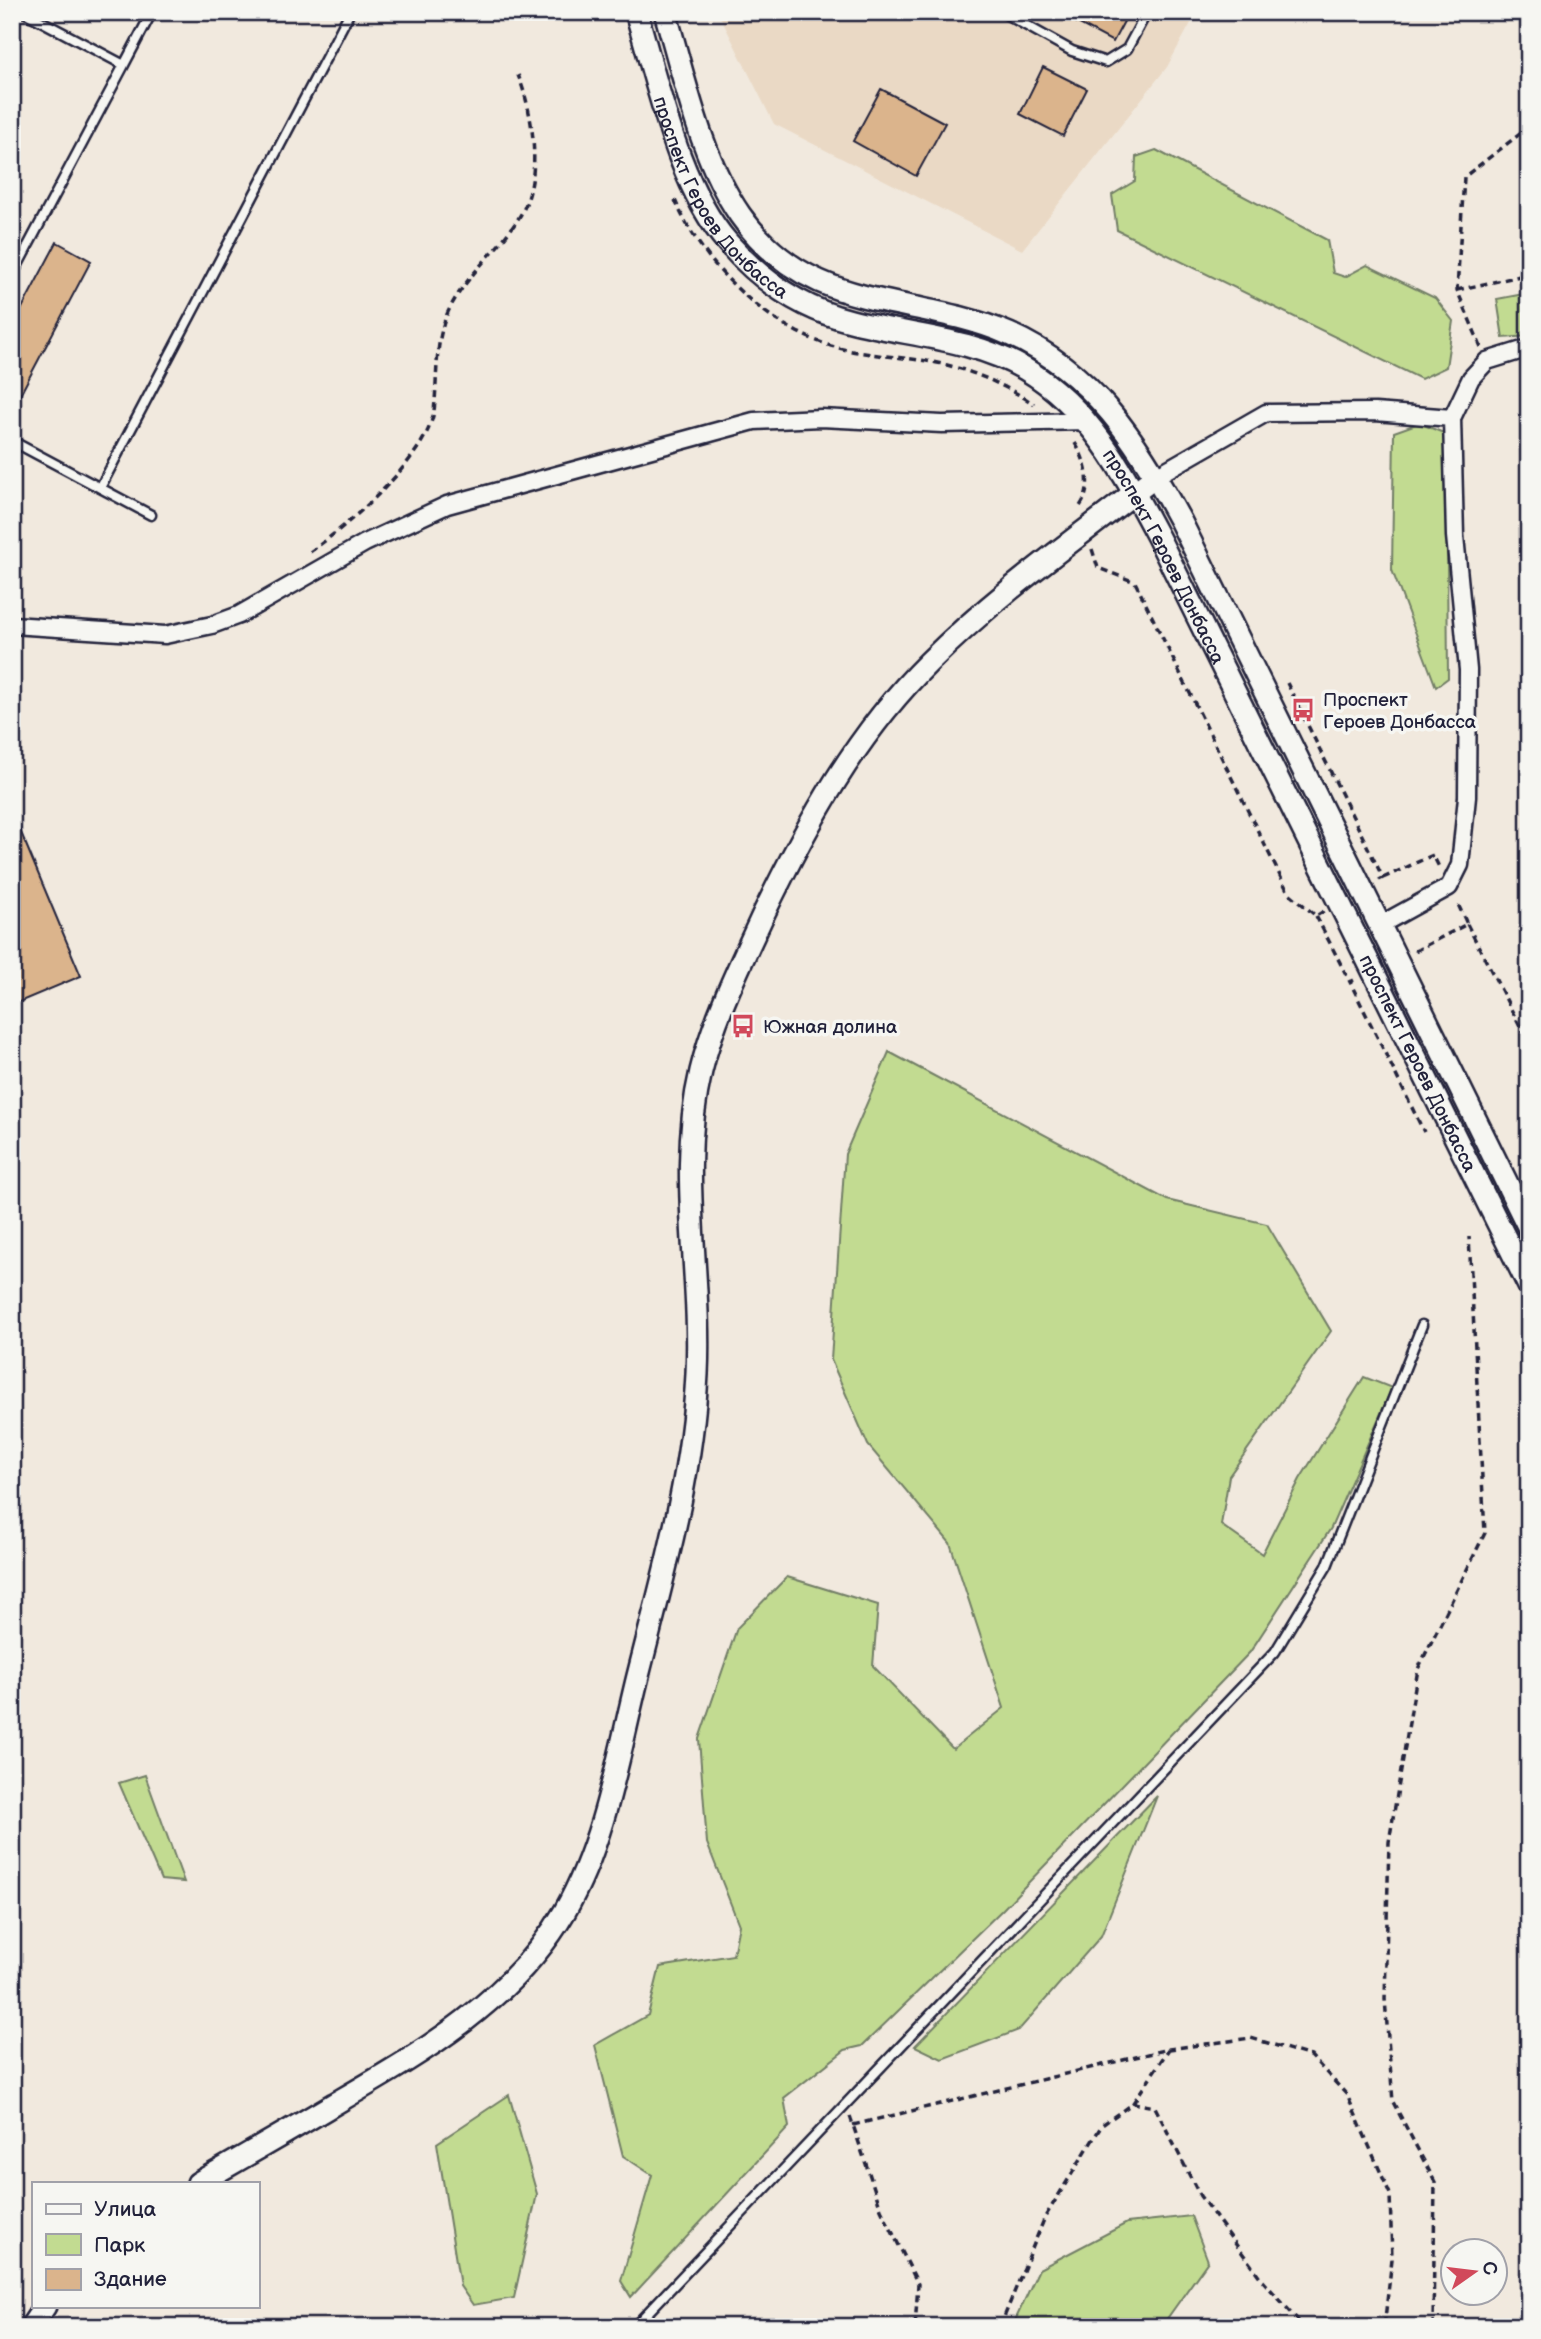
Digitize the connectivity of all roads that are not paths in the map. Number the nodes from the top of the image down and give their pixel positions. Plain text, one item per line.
1 (23, 12) edge
2 (152, 12) edge
3 (350, 12) edge
4 (636, 12) edge
5 (665, 12) edge
6 (1002, 12) edge
7 (1147, 12) edge
8 (124, 65) junction
9 (12, 276) edge
10 (1529, 348) edge
11 (1452, 418) junction
12 (1087, 421) junction
13 (12, 441) edge
14 (1156, 476) junction
15 (100, 488) junction
16 (1135, 493) junction
17 (151, 515) dead end
18 (12, 625) edge
19 (1380, 925) junction
20 (1529, 1228) edge
21 (1529, 1286) edge
22 (1422, 1325) dead end
23 (200, 2182) edge
24 (44, 2308) edge
25 (31, 2327) edge
26 (634, 2327) edge

1 - 8 lane
2 - 8 lane
3 - 15 lane
4 - 12 street, проспект Героев Донбасса
5 - 14 street, проспект Героев Донбасса
6 - 7 lane
8 - 9 lane
10 - 11 street
11 - 14 street
11 - 19 street
12 - 16 street, проспект Героев Донбасса
12 - 18 street
13 - 15 lane
14 - 16 street
14 - 19 street, проспект Героев Донбасса
15 - 17 lane
16 - 21 street, проспект Героев Донбасса
16 - 23 street
19 - 20 street, проспект Героев Донбасса
22 - 26 lane
24 - 25 street

